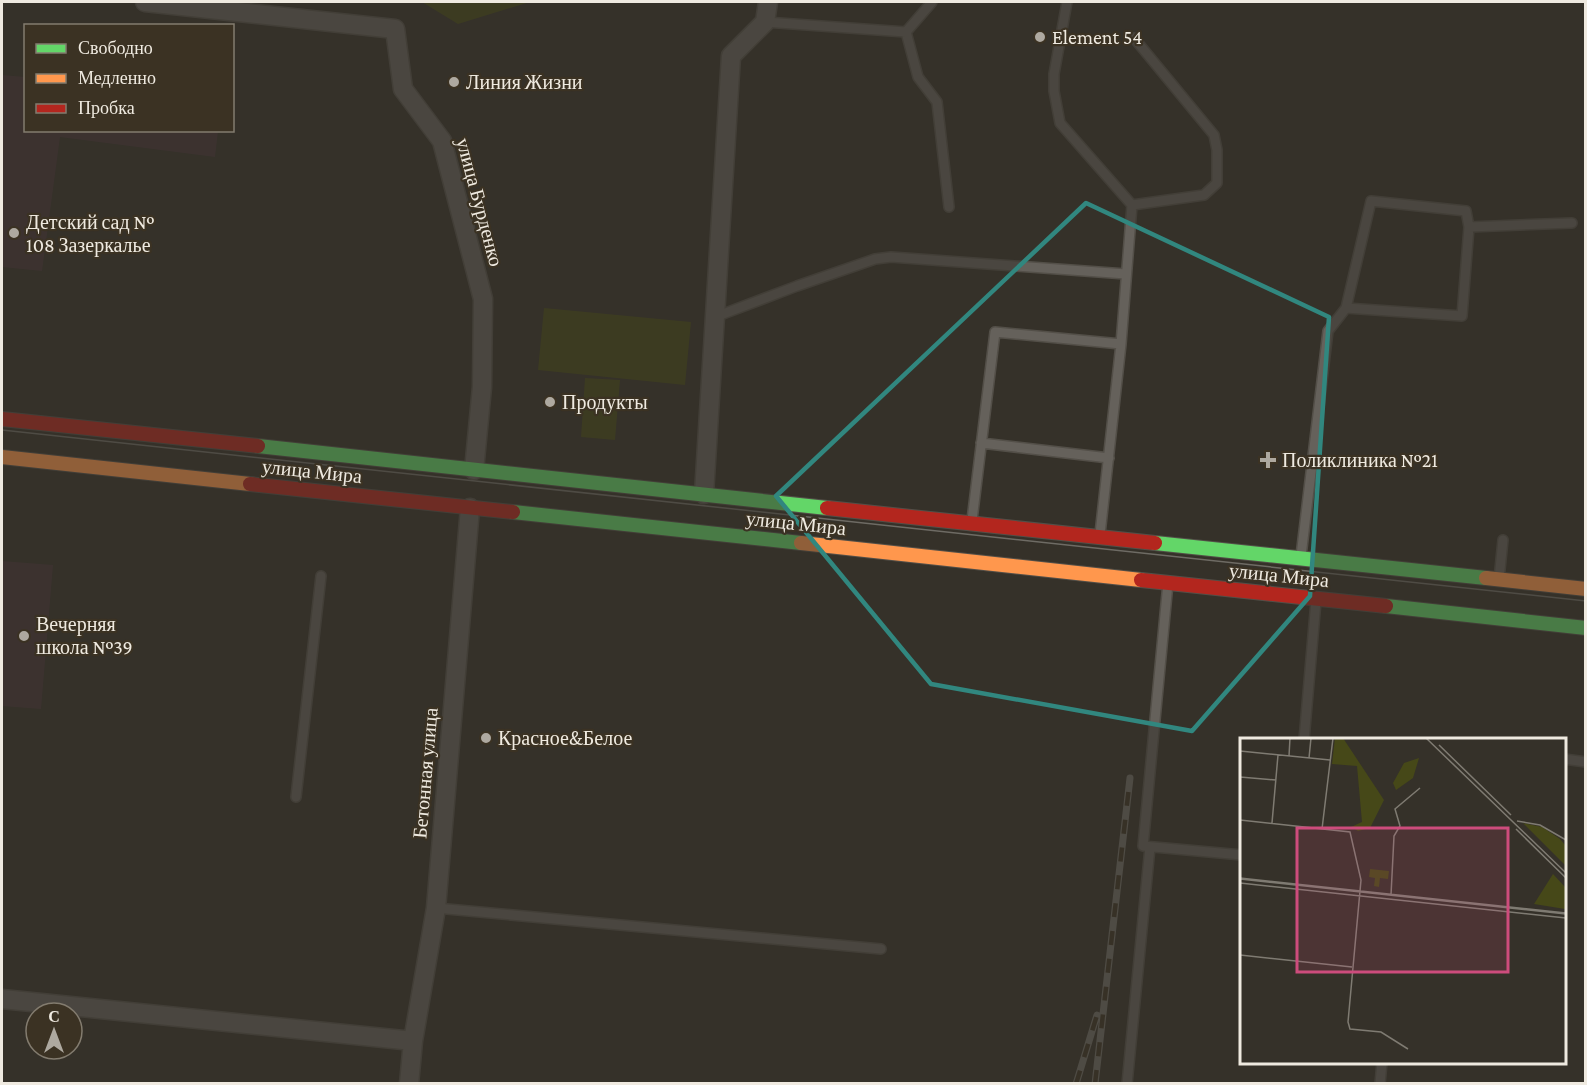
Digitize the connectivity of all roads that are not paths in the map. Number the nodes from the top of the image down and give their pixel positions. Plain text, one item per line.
1 (145, 2) edge
2 (768, 2) edge
3 (932, 2) edge
4 (1067, 2) edge
5 (189, 4) edge
6 (765, 22) junction
7 (906, 32) junction
8 (1134, 38) dead end
9 (1132, 205) junction
10 (949, 207) dead end
11 (1572, 223) dead end
12 (1469, 227) junction
13 (1126, 274) junction
14 (1346, 308) junction
15 (715, 317) junction
16 (1121, 344) junction
17 (2, 419) edge
18 (981, 443) junction
19 (2, 457) edge
20 (1109, 458) junction
21 (473, 475) junction
22 (470, 503) junction
23 (703, 505) junction
24 (971, 523) junction
25 (702, 532) junction
26 (1100, 537) junction
27 (1503, 540) dead end
28 (1301, 558) junction
29 (321, 576) dead end
30 (1499, 579) junction
31 (1168, 583) junction
32 (1586, 589) edge
33 (1317, 599) junction
34 (1586, 628) edge
35 (1304, 738) edge
36 (1566, 759) edge
37 (1586, 762) edge
38 (296, 797) dead end
39 (1150, 846) junction
40 (1240, 855) edge
41 (436, 908) junction
42 (881, 949) dead end
43 (2, 999) edge
44 (412, 1041) junction
45 (1382, 1064) edge
46 (409, 1083) edge
47 (1127, 1083) edge
48 (1380, 1083) edge

1 - 5 street, улица Бурденко
2 - 6 street
3 - 7 lane
4 - 9 lane
5 - 21 street, улица Бурденко
6 - 7 lane
6 - 15 street
7 - 10 lane
8 - 9 lane
9 - 13 lane
11 - 12 lane
12 - 14 lane
12 - 14 lane
13 - 15 lane
13 - 16 lane
14 - 28 lane
15 - 23 street
16 - 18 lane
16 - 20 lane
17 - 21 street, улица Мира
18 - 20 lane
18 - 24 lane
19 - 22 street, улица Мира
20 - 26 lane
21 - 23 street, улица Мира
22 - 25 street, улица Мира
22 - 41 street, Бетонная улица
23 - 24 street, улица Мира
23 - 25 street
24 - 26 street, улица Мира
25 - 31 street, улица Мира
26 - 28 street, улица Мира
27 - 30 lane
28 - 30 street, улица Мира
29 - 38 lane
30 - 32 street, улица Мира
31 - 33 street, улица Мира
31 - 39 lane
33 - 34 street, улица Мира
33 - 35 lane
36 - 37 lane
39 - 40 lane
39 - 47 lane
41 - 42 lane
41 - 44 street, Бетонная улица
43 - 44 street
44 - 46 street, Бетонная улица
45 - 48 lane

